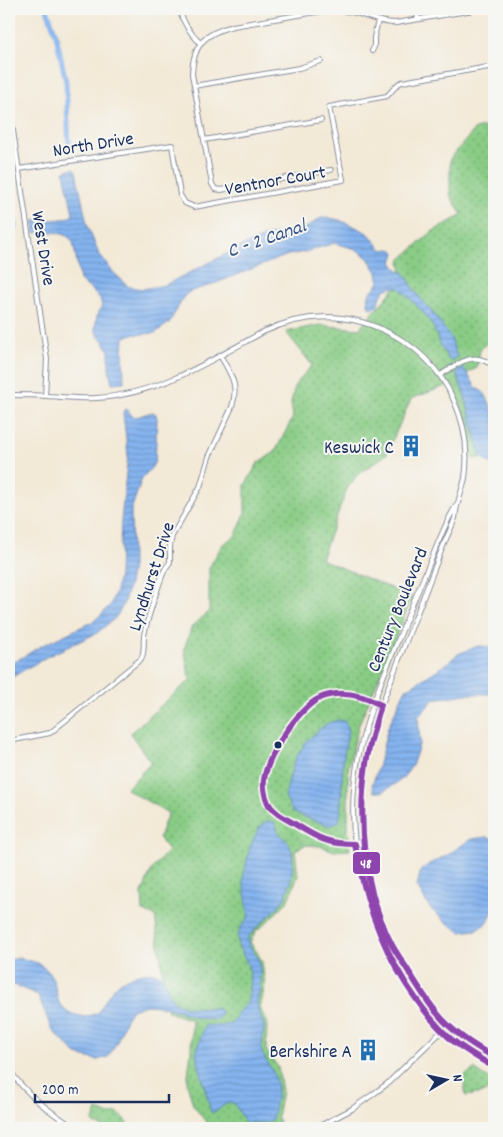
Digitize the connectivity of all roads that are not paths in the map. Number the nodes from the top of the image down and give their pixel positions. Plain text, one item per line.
1 (179, 9) edge
2 (334, 9) edge
3 (416, 9) edge
4 (479, 9) edge
5 (356, 11) edge
6 (418, 19) junction
7 (378, 21) junction
8 (200, 43) junction
9 (372, 51) dead end
10 (321, 61) dead end
11 (494, 66) edge
12 (194, 86) junction
13 (9, 104) edge
14 (321, 120) dead end
15 (204, 140) junction
16 (172, 145) joint
17 (19, 169) junction
18 (331, 170) dead end
19 (220, 355) junction
20 (494, 365) edge
21 (440, 375) junction
22 (9, 395) edge
23 (45, 396) junction
24 (458, 502) junction
25 (9, 741) edge
26 (448, 1025) junction
27 (443, 1031) junction
28 (494, 1058) edge
29 (494, 1067) edge
30 (9, 1069) edge
31 (74, 1128) edge
32 (316, 1128) edge

1 - 8 street
2 - 5 street
2 - 8 street
3 - 6 street
4 - 6 street
5 - 7 street
6 - 7 street
7 - 9 street
8 - 12 street
10 - 12 street
11 - 16 street, Ventnor Court
12 - 15 street
13 - 17 street, West Drive
14 - 15 street
15 - 18 street
16 - 17 street, North Drive
17 - 23 street, West Drive
19 - 21 street, Century Boulevard
19 - 23 street, Century Boulevard
19 - 25 street, Lyndhurst Drive
20 - 21 street
21 - 24 street, Century Boulevard
22 - 23 street, Century Boulevard
24 - 26 street, Century Boulevard
24 - 27 street, Century Boulevard
26 - 27 street
26 - 28 street, Century Boulevard
27 - 29 street, Century Boulevard
27 - 32 street
30 - 31 street

